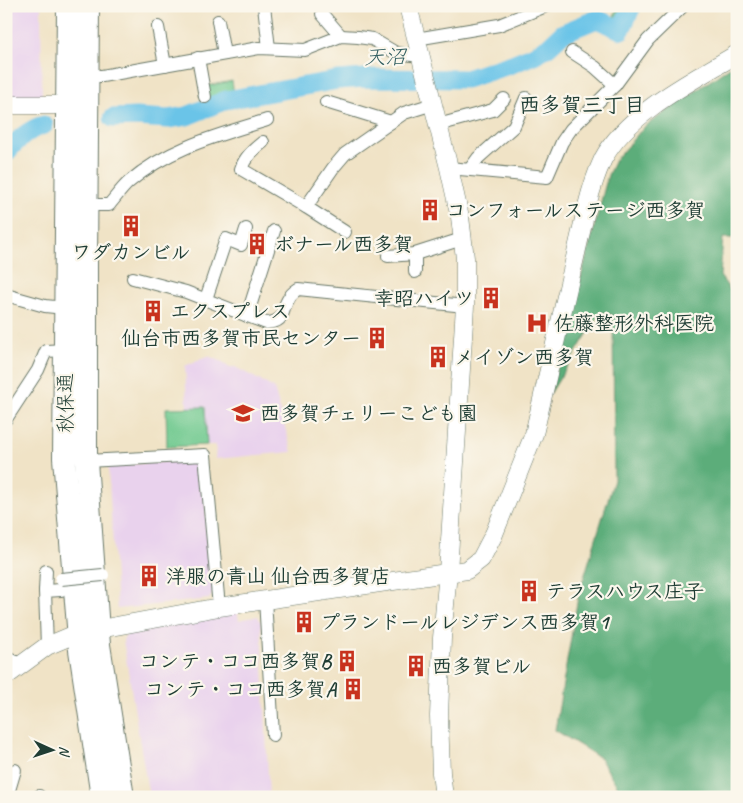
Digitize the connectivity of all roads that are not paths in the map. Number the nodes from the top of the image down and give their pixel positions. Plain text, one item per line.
1 (68, 6) edge
2 (88, 6) edge
3 (264, 6) edge
4 (408, 6) edge
5 (546, 6) edge
6 (683, 6) edge
7 (322, 14) dead end
8 (218, 21) dead end
9 (158, 27) dead end
10 (341, 36) junction
11 (269, 48) junction
12 (572, 52) dead end
13 (224, 54) junction
14 (737, 54) edge
15 (198, 58) junction
16 (422, 62) junction
17 (165, 64) junction
18 (88, 76) junction
19 (615, 85) junction
20 (205, 98) dead end
21 (526, 98) dead end
22 (504, 99) dead end
23 (326, 102) dead end
24 (433, 104) junction
25 (6, 105) edge
26 (66, 105) junction
27 (267, 120) dead end
28 (391, 122) junction
29 (438, 125) junction
30 (263, 142) dead end
31 (448, 168) junction
32 (470, 168) junction
33 (86, 205) junction
34 (306, 206) junction
35 (246, 229) dead end
36 (274, 231) dead end
37 (345, 232) dead end
38 (462, 239) junction
39 (415, 254) junction
40 (388, 256) dead end
41 (415, 272) dead end
42 (133, 278) dead end
43 (6, 295) edge
44 (206, 299) junction
45 (465, 306) junction
46 (65, 308) junction
47 (248, 316) junction
48 (65, 350) junction
49 (6, 419) edge
50 (86, 461) junction
51 (46, 571) dead end
52 (448, 572) junction
53 (103, 575) dead end
54 (65, 587) junction
55 (45, 591) junction
56 (265, 599) junction
57 (219, 607) junction
58 (88, 631) junction
59 (46, 646) junction
60 (13, 660) edge
61 (6, 676) edge
62 (273, 735) dead end
63 (16, 770) dead end
64 (7, 797) edge
65 (102, 797) edge
66 (123, 797) edge
67 (444, 797) edge

1 - 26 highway, 秋保通
2 - 18 highway, 秋保通
3 - 11 street
4 - 16 street
5 - 16 street
6 - 19 street
7 - 10 street
8 - 13 street
9 - 17 street
10 - 11 street
10 - 16 street
11 - 13 street
12 - 19 street
13 - 15 street
14 - 52 street
15 - 17 street
15 - 20 street
16 - 24 street
17 - 18 street
18 - 33 highway, 秋保通
19 - 32 street
21 - 32 street
22 - 29 street
23 - 28 street
24 - 28 street
24 - 29 street
25 - 26 street
26 - 46 highway, 秋保通
27 - 33 street
28 - 34 street
29 - 31 street
30 - 34 street
31 - 32 street
31 - 38 street
33 - 50 highway, 秋保通
34 - 37 street
35 - 44 street
36 - 47 street
38 - 39 street
38 - 45 street
39 - 40 street
39 - 41 street
42 - 44 street
43 - 46 street
44 - 47 street
45 - 47 street
45 - 52 street
46 - 48 highway, 秋保通
48 - 49 street
48 - 54 highway, 秋保通
50 - 57 street
50 - 58 highway, 秋保通
51 - 55 street
52 - 56 street
52 - 67 street
53 - 54 street, bridge
54 - 55 street
54 - 58 highway, 秋保通
55 - 59 street
56 - 57 street
56 - 62 street
57 - 58 street
58 - 59 street
58 - 65 highway, 秋保通
58 - 66 highway, 秋保通
59 - 60 street
60 - 61 street
63 - 64 street

